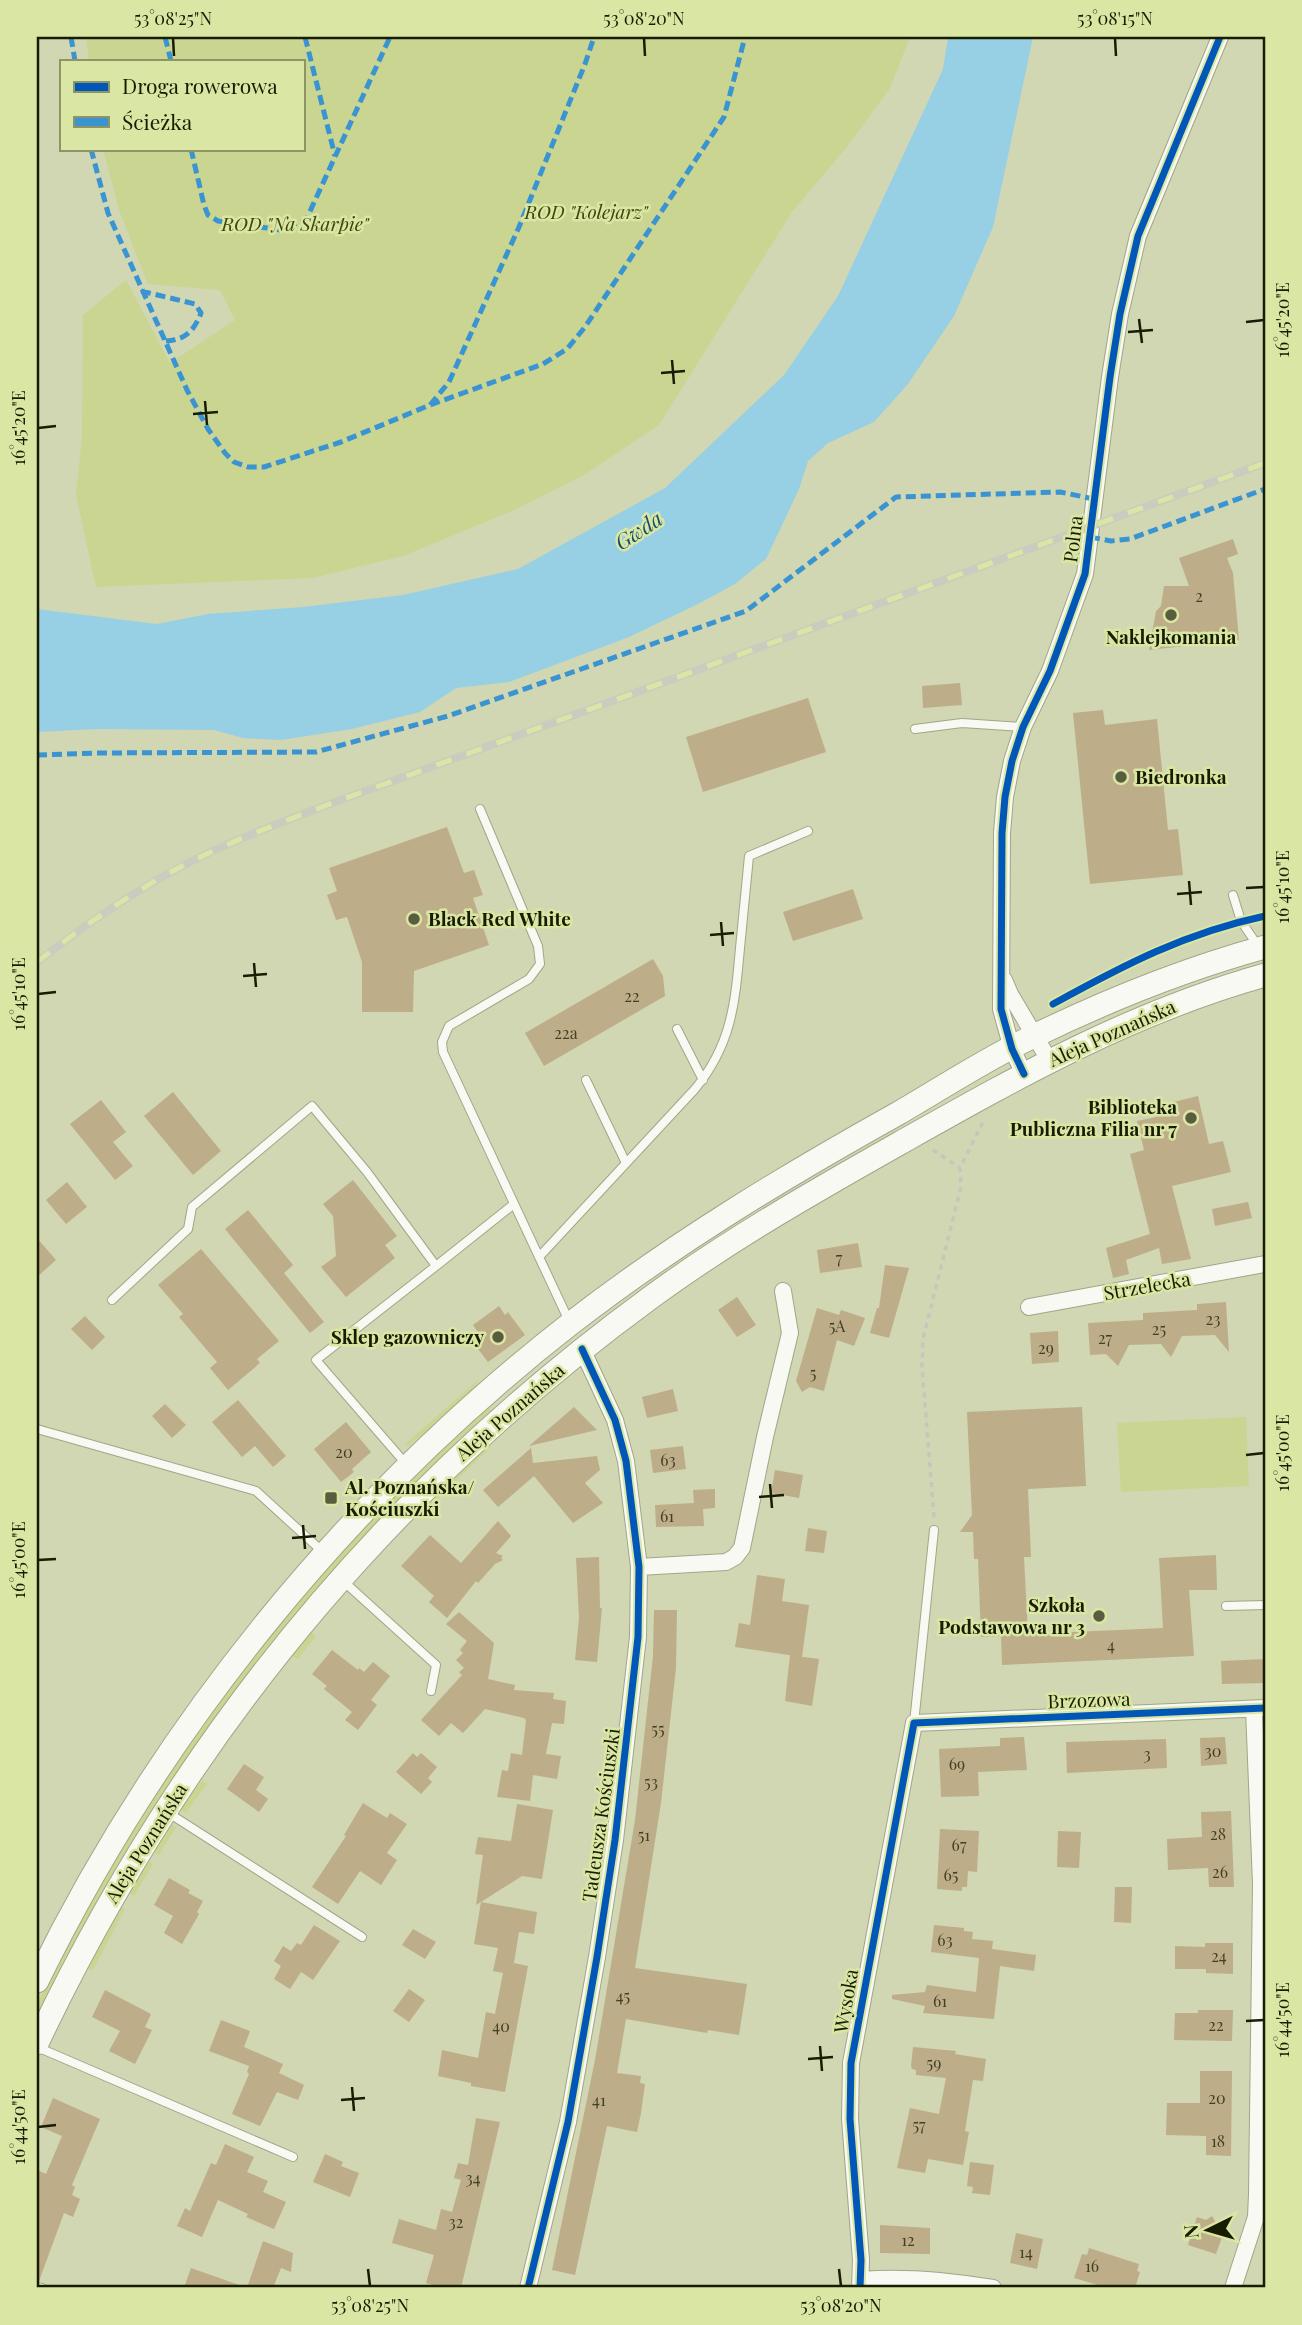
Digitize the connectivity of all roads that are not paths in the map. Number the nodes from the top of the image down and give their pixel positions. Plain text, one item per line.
1 (1220, 37) edge
2 (1023, 727) junction
3 (915, 729) dead end
4 (480, 809) dead end
5 (808, 831) dead end
6 (1233, 895) dead end
7 (1262, 948) edge
8 (1001, 971) junction
9 (1265, 975) edge
10 (677, 1029) dead end
11 (1035, 1035) junction
12 (1012, 1049) junction
13 (1049, 1060) junction
14 (1024, 1074) junction
15 (586, 1080) dead end
16 (703, 1080) junction
17 (626, 1163) junction
18 (514, 1203) junction
19 (539, 1257) junction
20 (1265, 1264) edge
21 (436, 1266) junction
22 (783, 1291) dead end
23 (112, 1300) dead end
24 (1029, 1307) dead end
25 (570, 1324) junction
26 (582, 1349) junction
27 (37, 1429) edge
28 (409, 1467) junction
29 (934, 1530) dead end
30 (325, 1555) junction
31 (639, 1567) junction
32 (340, 1578) junction
33 (1265, 1605) edge
34 (1226, 1606) dead end
35 (431, 1691) dead end
36 (1260, 1709) edge
37 (914, 1723) junction
38 (164, 1810) junction
39 (1263, 1880) edge
40 (362, 1937) dead end
41 (37, 1981) edge
42 (37, 2045) edge
43 (293, 2157) dead end
44 (861, 2284) edge
45 (528, 2288) edge
46 (993, 2288) edge
47 (1233, 2288) edge

1 - 2 street, Polna
2 - 3 lane
2 - 8 street, Polna
4 - 18 lane
5 - 16 lane
6 - 7 lane
7 - 11 main road, Aleja Poznańska
8 - 11 street, Polna
8 - 12 street, Polna
9 - 13 main road, Aleja Poznańska
10 - 16 lane
11 - 12 main road, Aleja Poznańska
11 - 13 street, Polna
12 - 14 street, Polna
12 - 25 main road, Aleja Poznańska
13 - 14 main road, Aleja Poznańska
14 - 26 main road, Aleja Poznańska
15 - 17 lane
16 - 17 lane
17 - 19 lane
18 - 19 lane
18 - 21 lane
19 - 25 lane
20 - 24 street, Strzelecka
21 - 23 lane
21 - 28 lane
22 - 31 street
25 - 26 main road
25 - 28 main road, Aleja Poznańska
26 - 31 street, Tadeusza Kościuszki
26 - 32 main road, Aleja Poznańska
27 - 30 lane
28 - 30 main road, Aleja Poznańska
29 - 37 lane
30 - 41 main road, Aleja Poznańska
31 - 45 street, Tadeusza Kościuszki
32 - 35 lane
32 - 38 main road, Aleja Poznańska
33 - 34 lane
36 - 37 street, Brzozowa
36 - 39 street
37 - 44 street, Wysoka
38 - 40 lane
38 - 42 main road, Aleja Poznańska
39 - 47 street
42 - 43 lane
44 - 46 street

